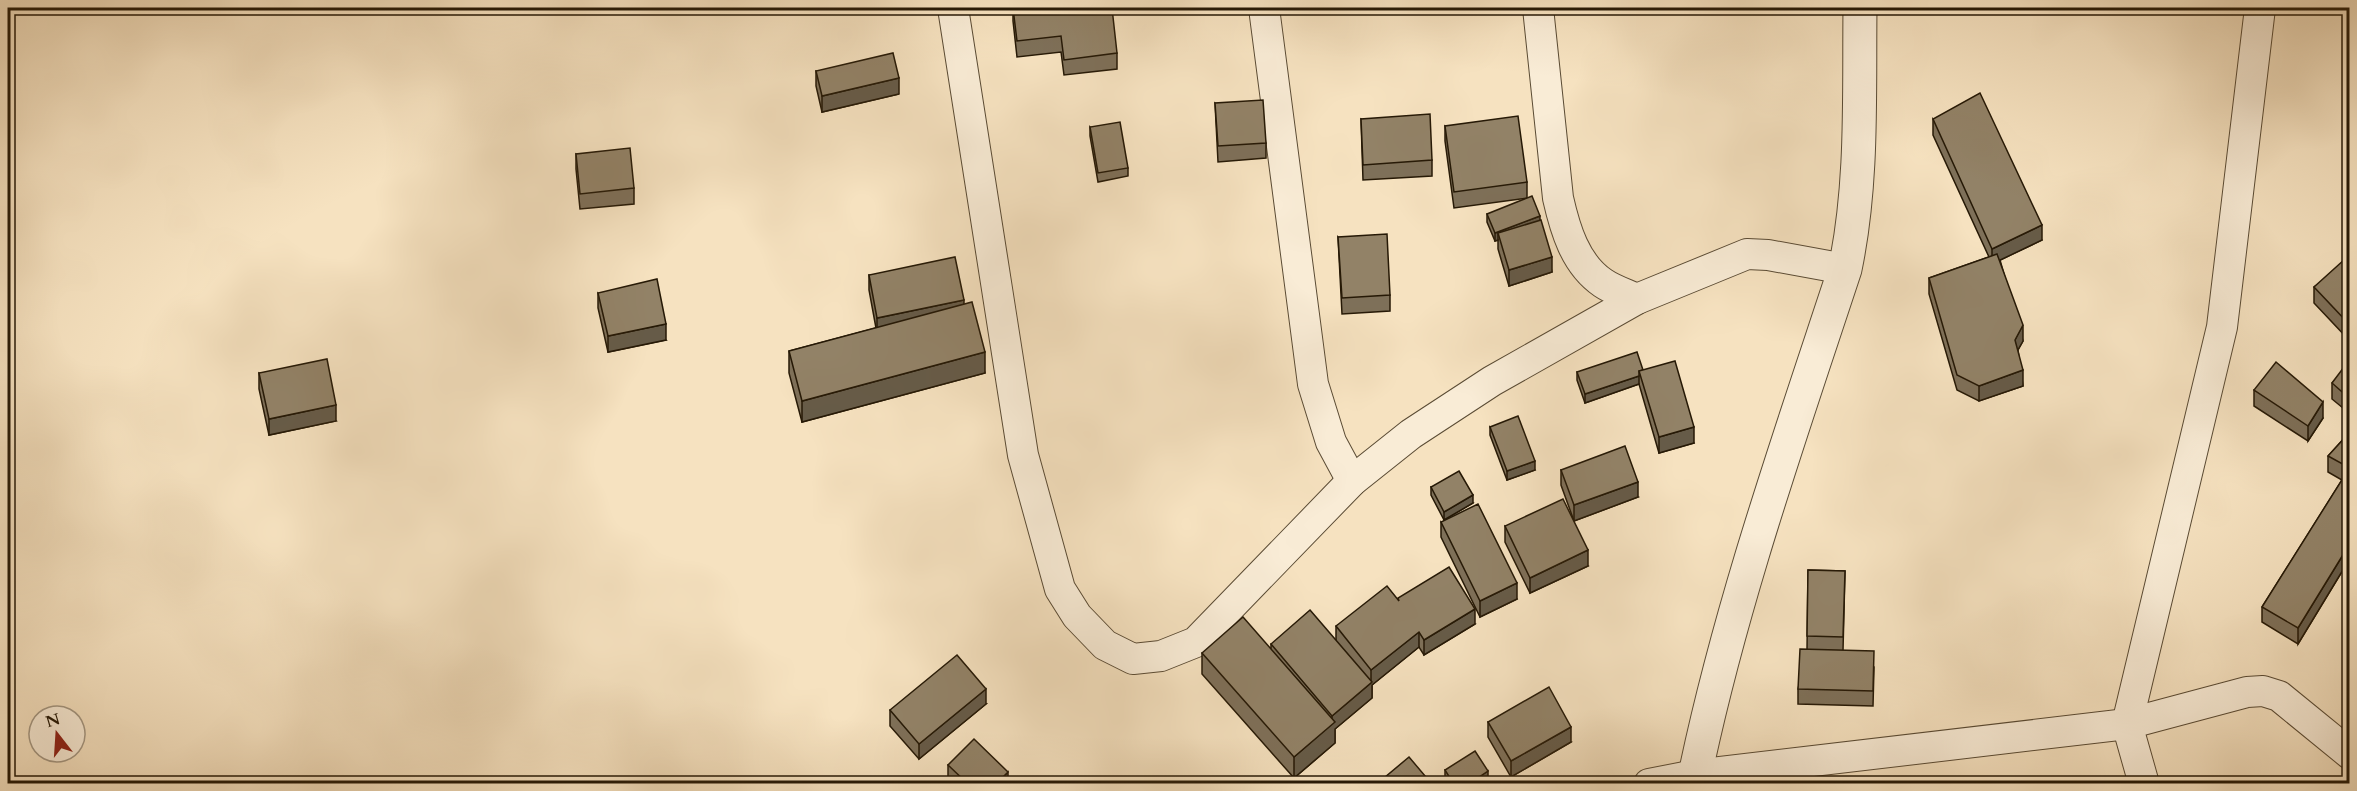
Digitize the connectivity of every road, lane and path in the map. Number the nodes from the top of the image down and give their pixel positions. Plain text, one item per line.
1 (952, 8) edge
2 (1264, 8) edge
3 (1538, 8) edge
4 (1860, 8) edge
5 (2260, 8) edge
6 (1845, 269) junction
7 (1637, 299) junction
8 (1352, 481) junction
9 (2127, 724) junction
10 (2349, 754) edge
11 (1695, 779) edge
12 (1649, 783) edge
13 (2144, 783) edge

1 - 8 street
2 - 8 street
3 - 7 street
4 - 6 street
5 - 9 street
6 - 7 street
6 - 11 street
7 - 8 street
9 - 10 street
9 - 11 street
9 - 13 street
11 - 12 street

